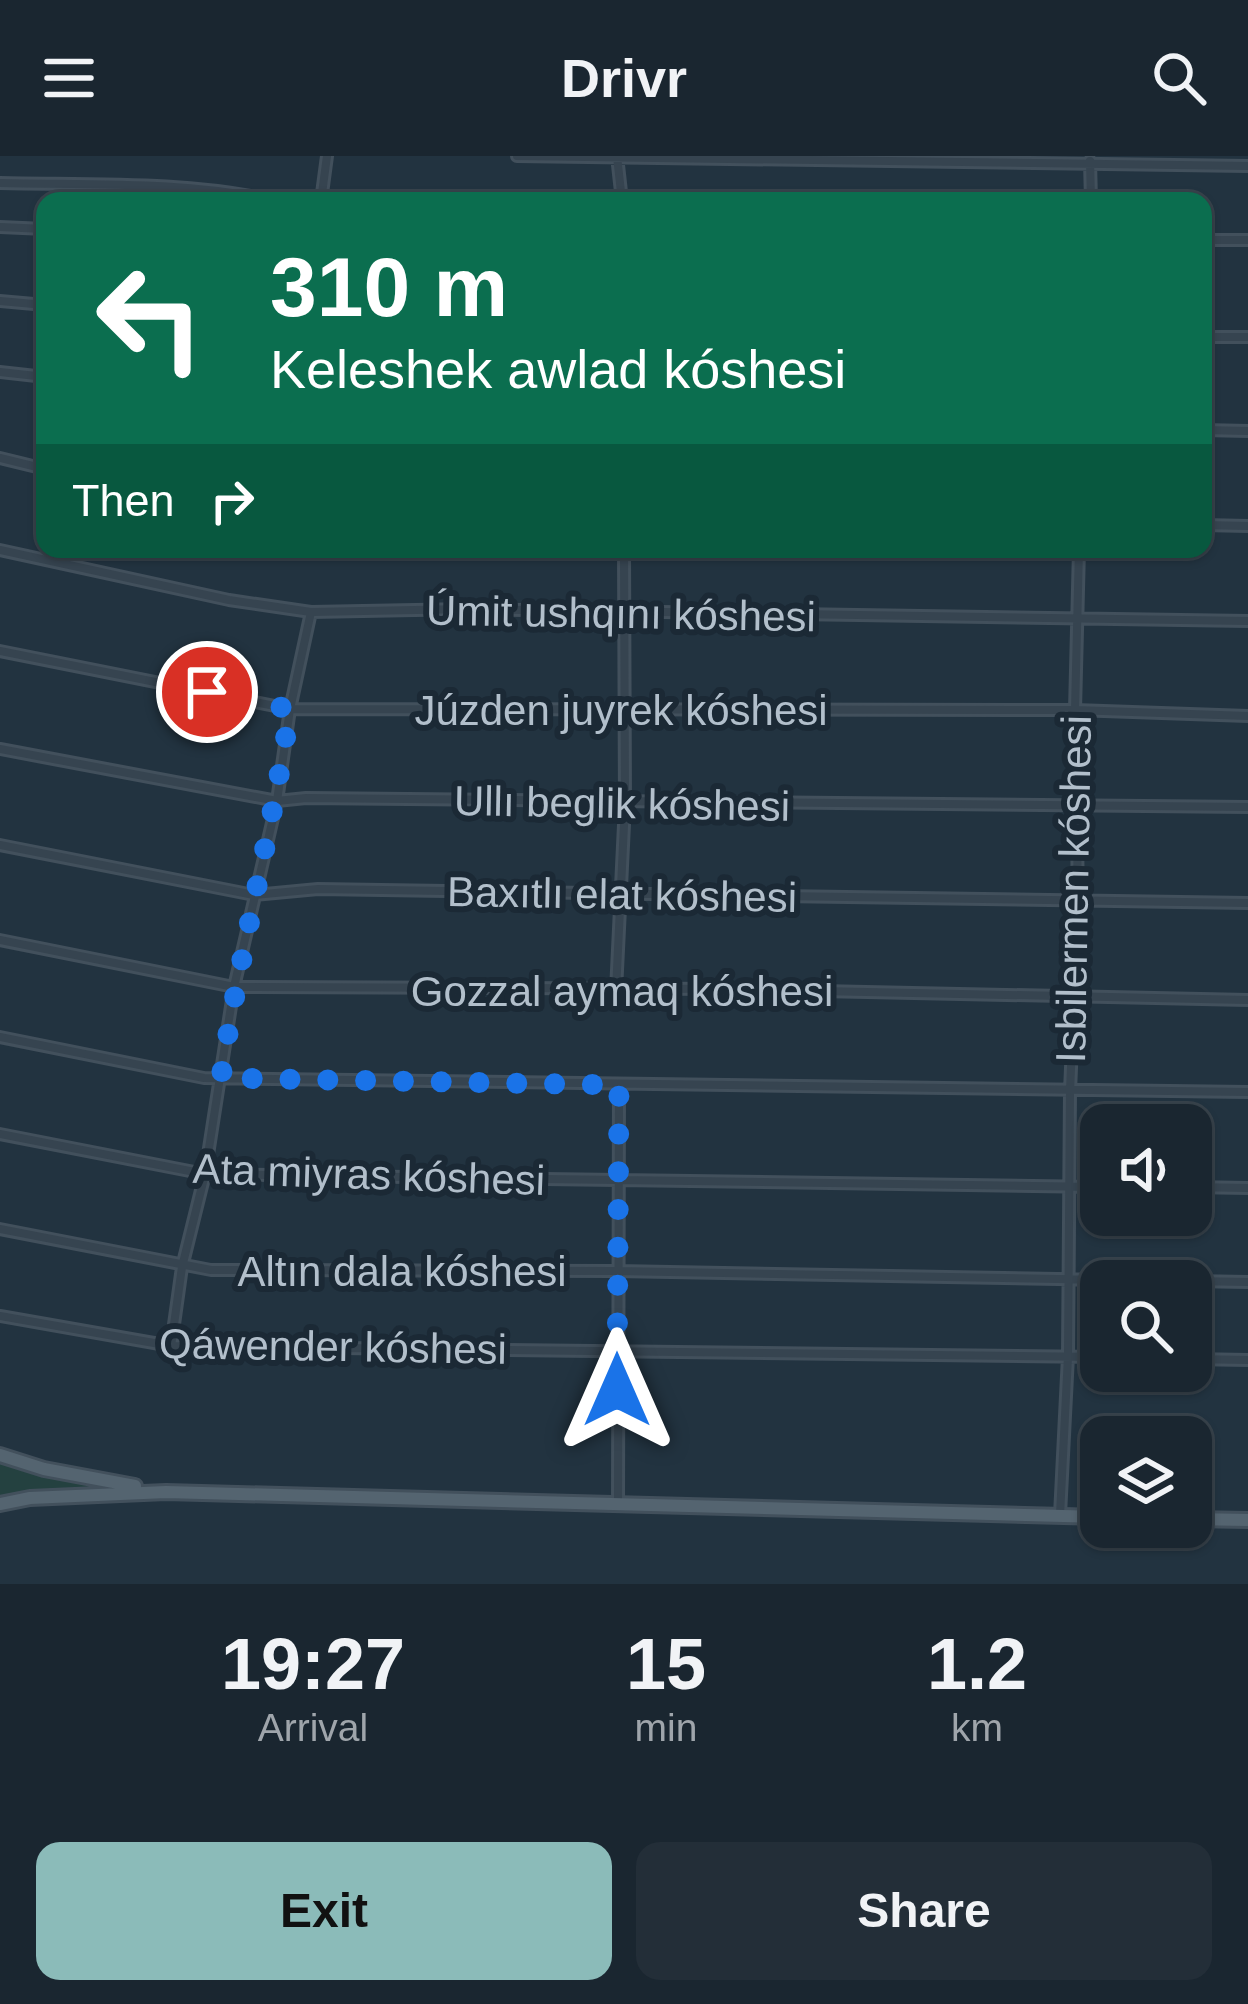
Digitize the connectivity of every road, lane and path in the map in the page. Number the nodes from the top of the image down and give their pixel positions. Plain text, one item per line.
1 (327, 156) edge
2 (517, 156) edge
3 (617, 158) edge
4 (1090, 159) edge
5 (1248, 166) edge
6 (0, 183) edge
7 (230, 192) edge
8 (322, 192) edge
9 (621, 192) edge
10 (1091, 192) edge
11 (0, 227) edge
12 (36, 229) edge
13 (1212, 240) edge
14 (1248, 240) edge
15 (0, 301) edge
16 (36, 304) edge
17 (1212, 337) edge
18 (1248, 337) edge
19 (0, 372) edge
20 (36, 376) edge
21 (1212, 430) edge
22 (1248, 431) edge
23 (0, 458) edge
24 (36, 467) edge
25 (1212, 525) edge
26 (1248, 526) edge
27 (0, 550) edge
28 (36, 558) edge
29 (37, 558) edge
30 (624, 558) edge
31 (1079, 558) edge
32 (311, 612) junction
33 (623, 614) junction
34 (1076, 618) junction
35 (1248, 621) edge
36 (0, 651) edge
37 (290, 709) junction
38 (622, 709) junction
39 (1076, 710) junction
40 (1248, 716) edge
41 (0, 749) edge
42 (277, 801) junction
43 (625, 804) junction
44 (1077, 804) junction
45 (1248, 807) edge
46 (0, 845) edge
47 (254, 895) junction
48 (621, 896) junction
49 (1078, 898) junction
50 (1248, 903) edge
51 (0, 940) edge
52 (234, 987) junction
53 (616, 991) junction
54 (1073, 998) junction
55 (1248, 1000) edge
56 (0, 1037) edge
57 (221, 1078) junction
58 (619, 1085) junction
59 (1070, 1092) junction
60 (1248, 1092) edge
61 (0, 1134) edge
62 (206, 1174) junction
63 (617, 1180) junction
64 (1069, 1186) junction
65 (1080, 1186) edge
66 (1212, 1187) edge
67 (1248, 1188) edge
68 (0, 1229) edge
69 (182, 1267) junction
70 (617, 1271) junction
71 (1070, 1280) junction
72 (1080, 1280) edge
73 (1212, 1281) edge
74 (1248, 1282) edge
75 (0, 1316) edge
76 (171, 1346) junction
77 (617, 1352) junction
78 (1068, 1356) junction
79 (1080, 1356) edge
80 (1212, 1359) edge
81 (1248, 1360) edge
82 (0, 1455) edge
83 (166, 1492) junction
84 (618, 1503) junction
85 (0, 1504) edge
86 (1060, 1516) junction
87 (1080, 1516) edge
88 (1212, 1519) edge
89 (1248, 1520) edge

1 - 8 street
2 - 3 street
3 - 4 street
3 - 9 street
4 - 5 street
4 - 10 street
6 - 7 street
11 - 12 street
13 - 14 street
15 - 16 street
17 - 18 street
19 - 20 street
21 - 22 street
23 - 24 street
25 - 26 street
27 - 28 street, Úmit ushqını kóshesi
29 - 32 street, Úmit ushqını kóshesi
30 - 33 street
31 - 34 street, Isbilermen kóshesi
32 - 33 street, Úmit ushqını kóshesi
32 - 37 street
33 - 34 street, Úmit ushqını kóshesi
33 - 38 street
34 - 35 street, Úmit ushqını kóshesi
34 - 39 street, Isbilermen kóshesi
36 - 37 street, Júzden juyrek kóshesi
37 - 38 street, Júzden juyrek kóshesi
37 - 42 street
38 - 39 street, Júzden juyrek kóshesi
38 - 43 street
39 - 40 street, Júzden juyrek kóshesi
39 - 44 street, Isbilermen kóshesi
41 - 42 street, Ullı beglik kóshesi
42 - 43 street, Ullı beglik kóshesi
42 - 47 street
43 - 44 street, Ullı beglik kóshesi
43 - 48 street
44 - 45 street, Ullı beglik kóshesi
44 - 49 street, Isbilermen kóshesi
46 - 47 street, Baxıtlı elat kóshesi
47 - 48 street, Baxıtlı elat kóshesi
47 - 52 street
48 - 49 street, Baxıtlı elat kóshesi
48 - 53 street
49 - 50 street, Baxıtlı elat kóshesi
49 - 54 street, Isbilermen kóshesi
51 - 52 street, Gozzal aymaq kóshesi
52 - 53 street, Gozzal aymaq kóshesi
52 - 57 street
53 - 54 street, Gozzal aymaq kóshesi
54 - 55 street, Gozzal aymaq kóshesi
54 - 59 street, Isbilermen kóshesi
56 - 57 street
57 - 58 street
57 - 62 street
58 - 59 street
58 - 63 street
59 - 60 street
59 - 64 street, Isbilermen kóshesi
61 - 62 street, Ata miyras kóshesi
62 - 63 street, Ata miyras kóshesi
62 - 69 street
63 - 64 street, Ata miyras kóshesi
63 - 70 street
64 - 65 street, Ata miyras kóshesi
64 - 71 street, Isbilermen kóshesi
66 - 67 street
68 - 69 street, Altın dala kóshesi
69 - 70 street, Altın dala kóshesi
69 - 76 street
70 - 71 street, Altın dala kóshesi
70 - 77 street
71 - 72 street, Altın dala kóshesi
71 - 78 street, Isbilermen kóshesi
73 - 74 street
75 - 76 street, Qáwender kóshesi
76 - 77 street, Qáwender kóshesi
77 - 78 street, Qáwender kóshesi
77 - 84 street
78 - 79 street, Qáwender kóshesi
78 - 86 street, Isbilermen kóshesi
80 - 81 street
82 - 83 main road
83 - 84 main road
83 - 85 main road
84 - 86 main road
86 - 87 main road
88 - 89 main road

